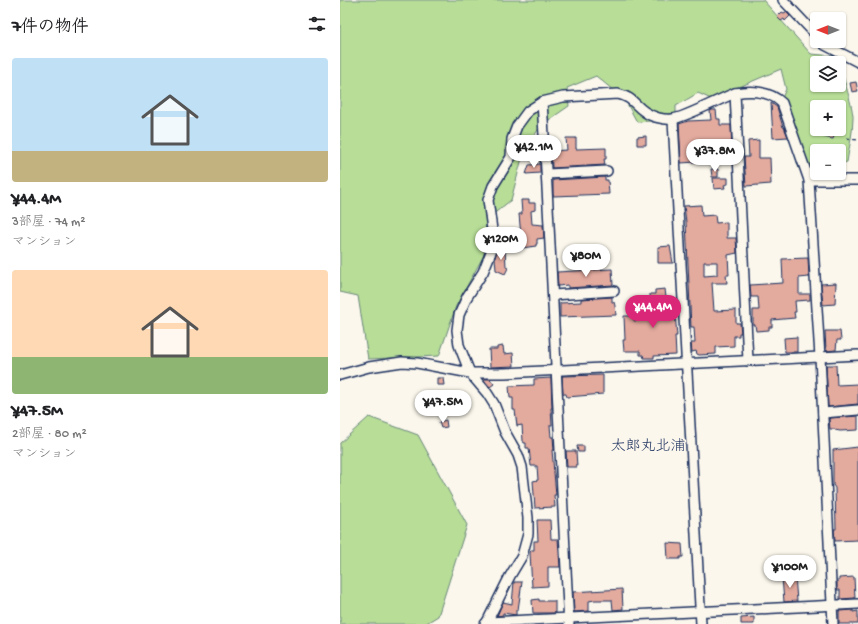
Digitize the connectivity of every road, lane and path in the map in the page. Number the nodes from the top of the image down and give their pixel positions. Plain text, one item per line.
1 (783, 0) edge
2 (810, 29) edge
3 (831, 48) edge
4 (858, 62) edge
5 (734, 93) junction
6 (542, 102) junction
7 (673, 120) junction
8 (846, 138) dead end
9 (858, 140) edge
10 (607, 171) dead end
11 (547, 174) junction
12 (809, 180) junction
13 (858, 180) edge
14 (614, 291) dead end
15 (553, 295) junction
16 (858, 355) edge
17 (820, 357) junction
18 (748, 361) junction
19 (687, 364) junction
20 (556, 371) junction
21 (470, 373) junction
22 (340, 375) edge
23 (858, 410) edge
24 (823, 413) junction
25 (858, 604) edge
26 (832, 605) junction
27 (700, 612) junction
28 (569, 622) edge
29 (486, 623) edge
30 (501, 623) edge
31 (701, 624) edge
32 (833, 624) edge

1 - 2 street
3 - 4 street
5 - 7 street
5 - 12 street
5 - 18 street
6 - 7 street
6 - 11 street
6 - 21 street
7 - 19 street
8 - 9 path
10 - 11 street
11 - 15 street
12 - 13 street
12 - 17 street
14 - 15 street
15 - 20 street
16 - 17 street
17 - 18 street
17 - 24 street
18 - 19 street
19 - 20 street
19 - 27 street
20 - 21 street
20 - 28 street
21 - 22 street
21 - 29 street
23 - 24 street
24 - 26 street
25 - 26 street
26 - 27 street
26 - 32 street
27 - 28 street
27 - 31 street
28 - 30 street
29 - 30 street

